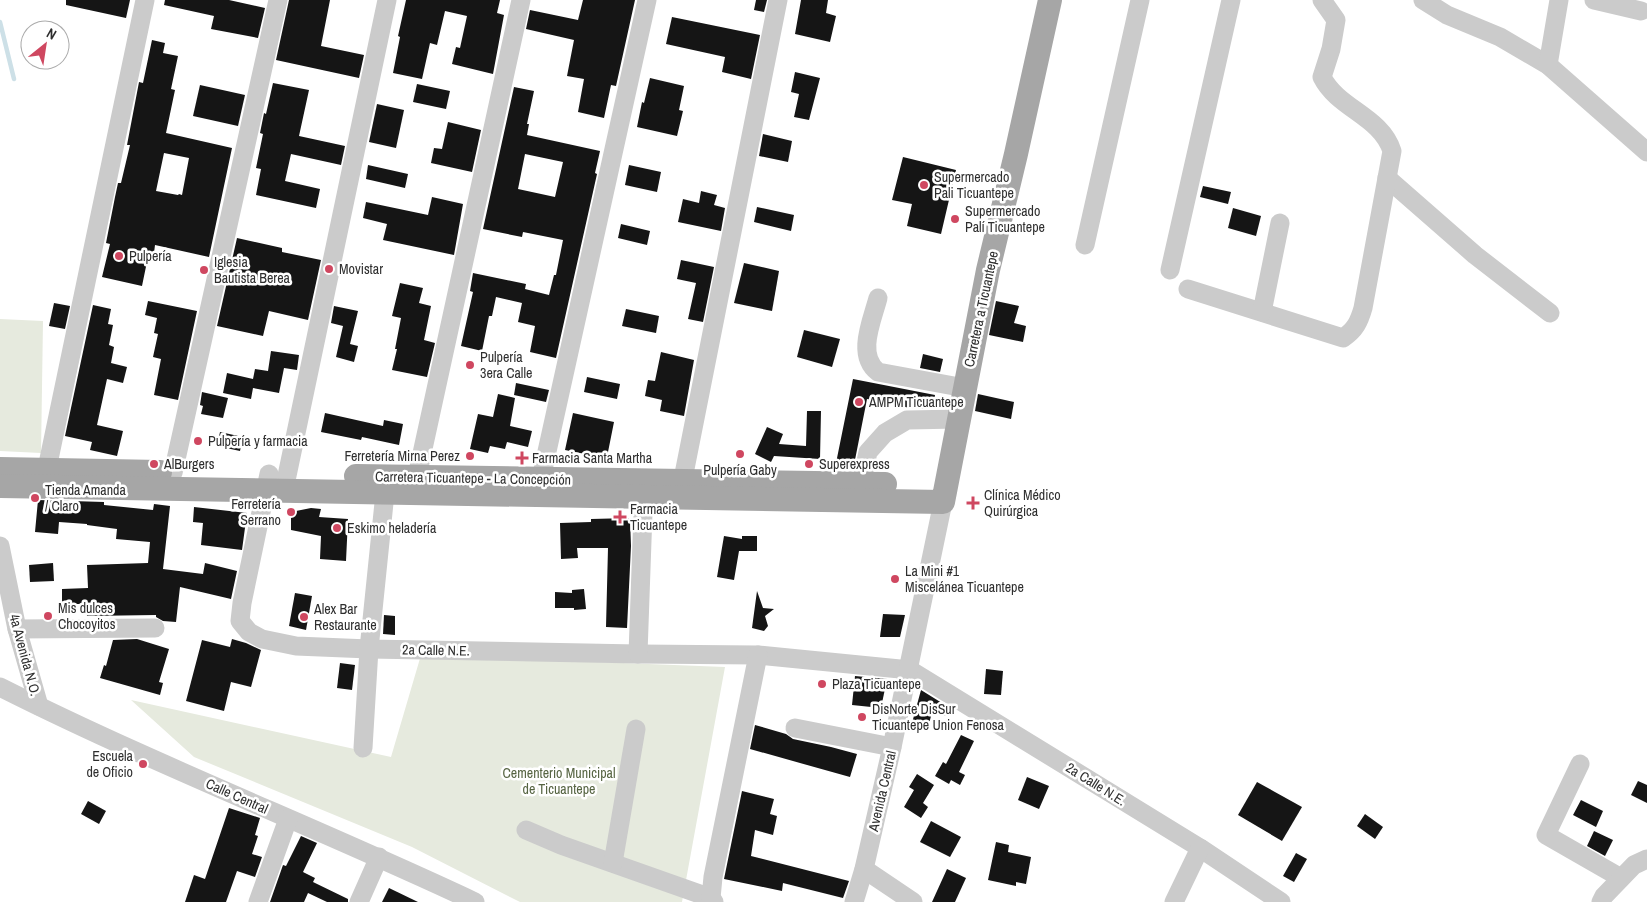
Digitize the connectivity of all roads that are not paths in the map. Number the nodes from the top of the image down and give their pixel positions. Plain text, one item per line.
1 (145, 0) edge
2 (278, 0) edge
3 (387, 0) edge
4 (521, 0) edge
5 (647, 0) edge
6 (778, 0) edge
7 (1050, 0) edge
8 (1140, 0) edge
9 (1231, 0) edge
10 (1322, 0) edge
11 (1559, 0) edge
12 (1594, 0) edge
13 (1427, 1) edge
14 (1641, 11) dead end
15 (1548, 65) junction
16 (1646, 148) edge
17 (1388, 178) junction
18 (1280, 223) dead end
19 (1084, 245) dead end
20 (1170, 270) dead end
21 (1188, 289) dead end
22 (878, 298) dead end
23 (1262, 312) junction
24 (1550, 313) dead end
25 (965, 388) junction
26 (959, 419) junction
27 (0, 469) edge
28 (173, 472) junction
29 (45, 479) junction
30 (276, 482) junction
31 (861, 484) junction
32 (414, 485) junction
33 (0, 486) edge
34 (539, 487) junction
35 (643, 489) junction
36 (681, 490) junction
37 (385, 493) junction
38 (945, 494) junction
39 (0, 546) edge
40 (155, 628) dead end
41 (17, 629) junction
42 (369, 649) junction
43 (638, 654) junction
44 (758, 655) junction
45 (910, 670) junction
46 (0, 687) edge
47 (39, 706) junction
48 (795, 728) dead end
49 (636, 729) dead end
50 (892, 747) junction
51 (363, 748) dead end
52 (1580, 764) dead end
53 (288, 819) junction
54 (526, 830) dead end
55 (1200, 848) junction
56 (379, 857) junction
57 (1647, 859) edge
58 (613, 863) junction
59 (864, 869) junction
60 (1621, 878) junction
61 (713, 900) edge
62 (258, 902) edge
63 (359, 902) edge
64 (475, 902) edge
65 (854, 902) edge
66 (913, 902) edge
67 (1174, 902) edge
68 (1281, 902) edge
69 (1601, 902) edge

1 - 29 street
2 - 28 street
3 - 30 street
4 - 32 street
5 - 34 street
6 - 36 street
7 - 25 main road, Carretera a Ticuantepe
8 - 19 street
9 - 20 street
10 - 17 street
11 - 15 street
12 - 14 street
13 - 15 street
15 - 16 street
17 - 23 street
17 - 24 street
18 - 23 street
21 - 23 street
22 - 25 street
25 - 26 main road, Carretera a Ticuantepe
26 - 31 street
26 - 38 main road, Carretera a Ticuantepe
27 - 29 main road, Carretera Ticuantepe - La Concepción
28 - 29 main road, Carretera Ticuantepe - La Concepción
28 - 30 main road, Carretera Ticuantepe - La Concepción
29 - 30 main road, Carretera Ticuantepe - La Concepción
29 - 33 main road, Carretera Ticuantepe - La Concepción
30 - 32 main road, Carretera Ticuantepe - La Concepción
30 - 37 main road, Carretera Ticuantepe - La Concepción
30 - 42 street, 2a Calle N.E.
31 - 36 main road, Carretera Ticuantepe - La Concepción
31 - 38 main road, Carretera Ticuantepe - La Concepción
32 - 34 main road, Carretera Ticuantepe - La Concepción
32 - 37 main road, Carretera Ticuantepe - La Concepción
34 - 35 main road, Carretera Ticuantepe - La Concepción
35 - 36 main road, Carretera Ticuantepe - La Concepción
35 - 43 street
36 - 38 main road, Carretera Ticuantepe - La Concepción
37 - 42 street
38 - 45 street, Avenida Central
39 - 41 street, 4a Avenida N.O.
40 - 41 street
41 - 47 street, 4a Avenida N.O.
42 - 43 street, 2a Calle N.E.
42 - 51 street
43 - 44 street, 2a Calle N.E.
44 - 45 street, 2a Calle N.E.
44 - 61 street
45 - 50 street, Avenida Central
45 - 55 street, 2a Calle N.E.
46 - 47 street, Calle Central
47 - 53 street, Calle Central
48 - 50 street
49 - 58 street
50 - 59 street, Avenida Central
52 - 60 street
53 - 56 street, Calle Central
53 - 62 street
54 - 58 street
55 - 67 street
55 - 68 street, 2a Calle N.E.
56 - 63 street
56 - 64 street, Calle Central
57 - 60 street
58 - 61 street
59 - 65 street, Avenida Central
59 - 66 street
60 - 69 street

